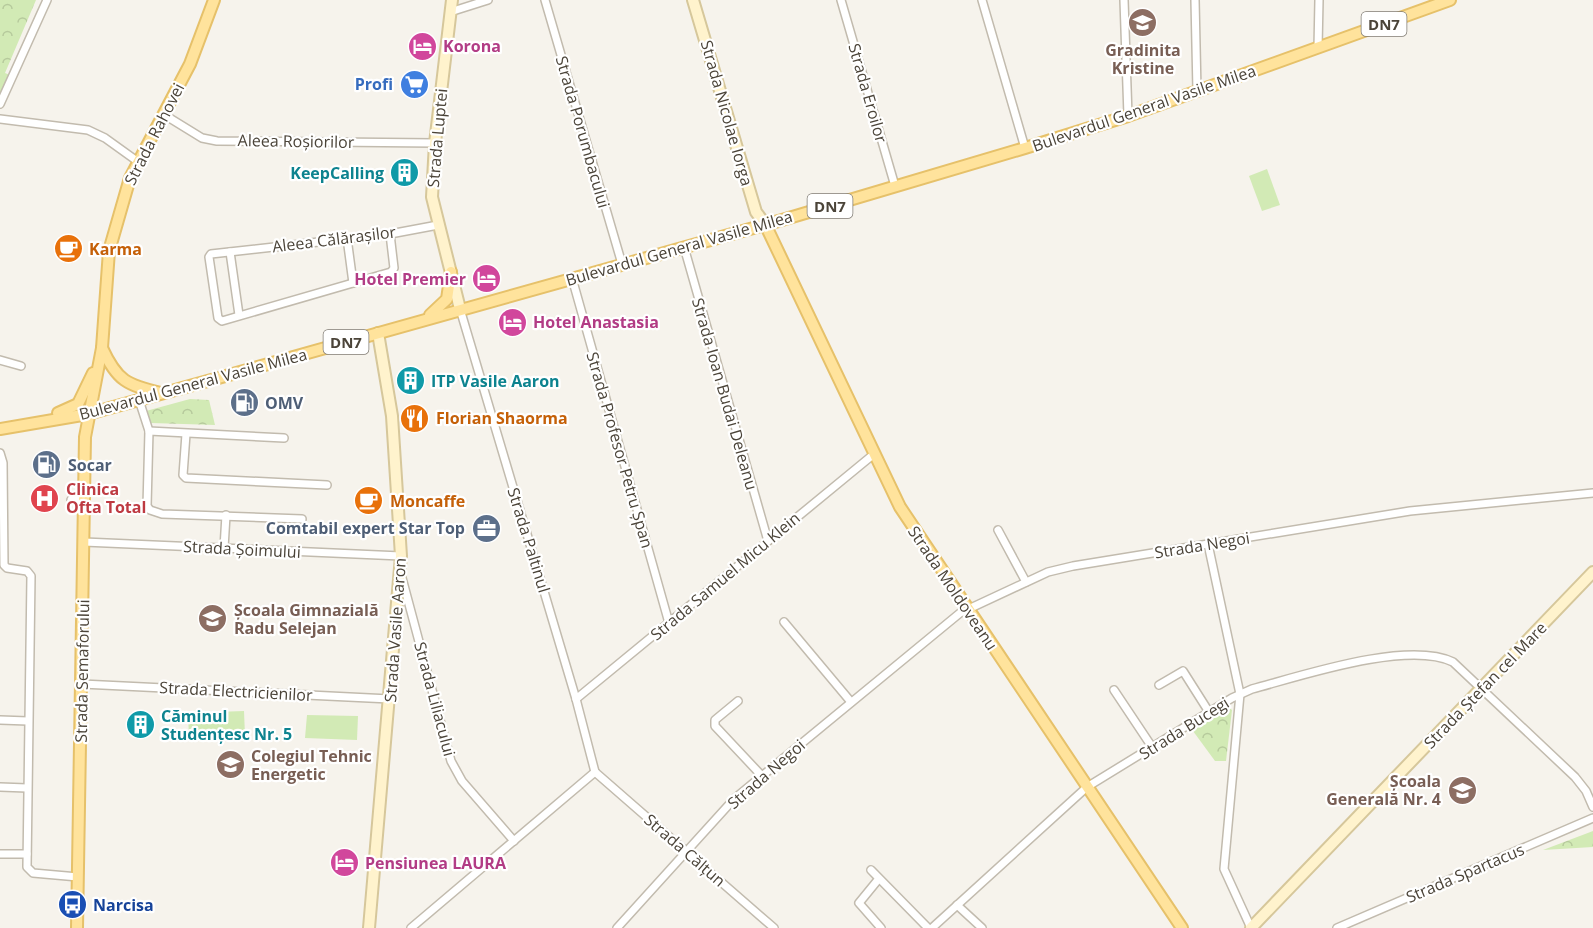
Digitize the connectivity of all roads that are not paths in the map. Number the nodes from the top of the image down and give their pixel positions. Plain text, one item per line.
1 (47, 0) edge
2 (214, 0) edge
3 (452, 0) edge
4 (488, 0) edge
5 (545, 0) edge
6 (693, 0) edge
7 (841, 0) edge
8 (982, 0) edge
9 (1124, 0) edge
10 (1195, 0) edge
11 (1319, 0) edge
12 (1446, 1) edge
13 (450, 12) junction
14 (1318, 48) junction
15 (1197, 91) junction
16 (0, 104) edge
17 (163, 114) junction
18 (1128, 116) junction
19 (0, 119) edge
20 (435, 143) junction
21 (1025, 148) junction
22 (137, 161) junction
23 (895, 186) junction
24 (765, 224) junction
25 (438, 225) junction
26 (390, 234) junction
27 (347, 238) junction
28 (684, 247) junction
29 (230, 252) junction
30 (622, 264) junction
31 (451, 272) junction
32 (572, 278) junction
33 (353, 283) junction
34 (460, 309) junction
35 (239, 315) junction
36 (419, 321) junction
37 (378, 333) junction
38 (102, 348) junction
39 (0, 360) edge
40 (21, 366) dead end
41 (162, 393) junction
42 (139, 400) junction
43 (88, 414) junction
44 (15, 426) junction
45 (0, 429) edge
46 (150, 431) junction
47 (186, 434) junction
48 (284, 438) dead end
49 (0, 453) edge
50 (874, 454) junction
51 (327, 485) dead end
52 (1593, 493) edge
53 (226, 516) junction
54 (302, 519) dead end
55 (998, 530) dead end
56 (768, 541) junction
57 (84, 542) junction
58 (1208, 544) junction
59 (224, 548) junction
60 (401, 556) junction
61 (2, 557) edge
62 (1593, 572) edge
63 (400, 574) junction
64 (1026, 582) junction
65 (966, 608) junction
66 (784, 622) dead end
67 (669, 623) junction
68 (82, 684) junction
69 (1159, 685) dead end
70 (1481, 688) junction
71 (1114, 690) dead end
72 (1240, 694) junction
73 (390, 699) junction
74 (576, 699) junction
75 (738, 700) dead end
76 (851, 702) junction
77 (1209, 712) junction
78 (0, 720) edge
79 (28, 721) junction
80 (1152, 747) junction
81 (595, 772) junction
82 (762, 776) junction
83 (0, 787) edge
84 (1087, 787) junction
85 (27, 788) junction
86 (1593, 807) edge
87 (1593, 818) edge
88 (514, 841) junction
89 (687, 852) junction
90 (0, 854) edge
91 (27, 854) junction
92 (871, 870) dead end
93 (78, 877) junction
94 (877, 881) dead end
95 (957, 905) junction
96 (77, 928) edge
97 (369, 928) edge
98 (411, 928) edge
99 (617, 928) edge
100 (773, 928) edge
101 (881, 928) edge
102 (930, 928) edge
103 (982, 928) edge
104 (1182, 928) edge
105 (1251, 928) edge
106 (1337, 928) edge

1 - 16 street
2 - 17 main road, Strada Rahovei
3 - 13 street, Strada Luptei
4 - 13 street
5 - 30 street, Strada Porumbacului
6 - 24 street, Strada Nicolae Iorga
7 - 23 street, Strada Eroilor
8 - 21 street
9 - 18 street
10 - 15 street
11 - 14 street
12 - 14 main road, Bulevardul General Vasile Milea / DN7
13 - 20 street, Strada Luptei
14 - 15 main road, Bulevardul General Vasile Milea / DN7
15 - 18 main road, Bulevardul General Vasile Milea / DN7
17 - 20 street, Aleea Roșiorilor
17 - 22 main road, Strada Rahovei
18 - 21 main road, Bulevardul General Vasile Milea / DN7
19 - 22 street
20 - 25 street, Strada Luptei
21 - 23 main road, Bulevardul General Vasile Milea / DN7
22 - 38 main road, Strada Rahovei
23 - 24 main road, Bulevardul General Vasile Milea / DN7
24 - 28 main road, Bulevardul General Vasile Milea / DN7
24 - 50 main road, Strada Moldoveanu
25 - 26 street, Aleea Călărașilor
25 - 31 street, Strada Luptei
26 - 27 street, Aleea Călărașilor
26 - 33 street
27 - 29 street, Aleea Călărașilor
27 - 33 street
28 - 30 main road, Bulevardul General Vasile Milea / DN7
28 - 56 street, Strada Ioan Budai Deleanu
29 - 35 street
29 - 35 street, Aleea Călărașilor
30 - 32 main road, Bulevardul General Vasile Milea / DN7
31 - 34 street, Strada Luptei
31 - 36 main road
32 - 34 main road, Bulevardul General Vasile Milea / DN7
32 - 67 street, Strada Profesor Petru Șpan
33 - 35 street
34 - 36 main road, Bulevardul General Vasile Milea / DN7
34 - 74 street, Strada Paltinul
36 - 37 main road, Bulevardul General Vasile Milea / DN7
37 - 41 main road, Bulevardul General Vasile Milea / DN7
37 - 60 street, Strada Vasile Aaron
38 - 41 main road
38 - 43 main road, Strada Rahovei
38 - 44 main road
39 - 40 street
41 - 42 main road, Bulevardul General Vasile Milea / DN7
42 - 43 main road, Bulevardul General Vasile Milea / DN7
42 - 46 street
43 - 44 main road, Bulevardul General Vasile Milea / DN7
43 - 57 main road, Strada Semaforului
44 - 45 main road, Bulevardul General Vasile Milea / DN7
46 - 47 street
46 - 53 street, Strada Șoimului
47 - 48 street
47 - 51 street
49 - 61 street
50 - 56 street, Strada Samuel Micu Klein
50 - 65 main road, Strada Moldoveanu
52 - 58 street, Strada Negoi
53 - 54 street, Strada Șoimului
53 - 59 street
55 - 64 street
56 - 67 street, Strada Samuel Micu Klein
57 - 59 street, Strada Șoimului
57 - 68 main road, Strada Semaforului
58 - 64 street, Strada Negoi
58 - 72 street
59 - 60 street, Strada Șoimului
60 - 63 street, Strada Vasile Aaron
61 - 79 street
62 - 70 street, Strada Ștefan cel Mare
63 - 73 street, Strada Vasile Aaron
63 - 88 street, Strada Liliacului
64 - 65 street, Strada Negoi
65 - 76 street, Strada Negoi
65 - 84 main road, Strada Moldoveanu
66 - 76 street
67 - 74 street, Strada Samuel Micu Klein
68 - 73 street, Strada Electricienilor
68 - 93 main road, Strada Semaforului
69 - 77 street
70 - 72 street, Strada Bucegi
70 - 86 street, Strada Bucegi
70 - 105 street, Strada Ștefan cel Mare
71 - 80 street
72 - 77 street, Strada Bucegi
72 - 105 street
73 - 97 street, Strada Vasile Aaron
74 - 81 street, Strada Paltinul
75 - 82 street
76 - 82 street, Strada Negoi
77 - 80 street, Strada Bucegi
78 - 79 street
79 - 85 street
80 - 84 street, Strada Bucegi
81 - 88 street
81 - 89 street, Strada Călțun
82 - 89 street, Strada Negoi
83 - 85 street
84 - 95 street, Strada Bucegi
84 - 104 main road, Strada Moldoveanu
85 - 91 street
87 - 106 street, Strada Spartacus
88 - 98 street
89 - 99 street, Strada Negoi
89 - 100 street, Strada Călțun
90 - 91 street
91 - 93 street
92 - 102 street
93 - 96 main road, Strada Semaforului
94 - 101 street
95 - 102 street, Strada Bucegi
95 - 103 street

